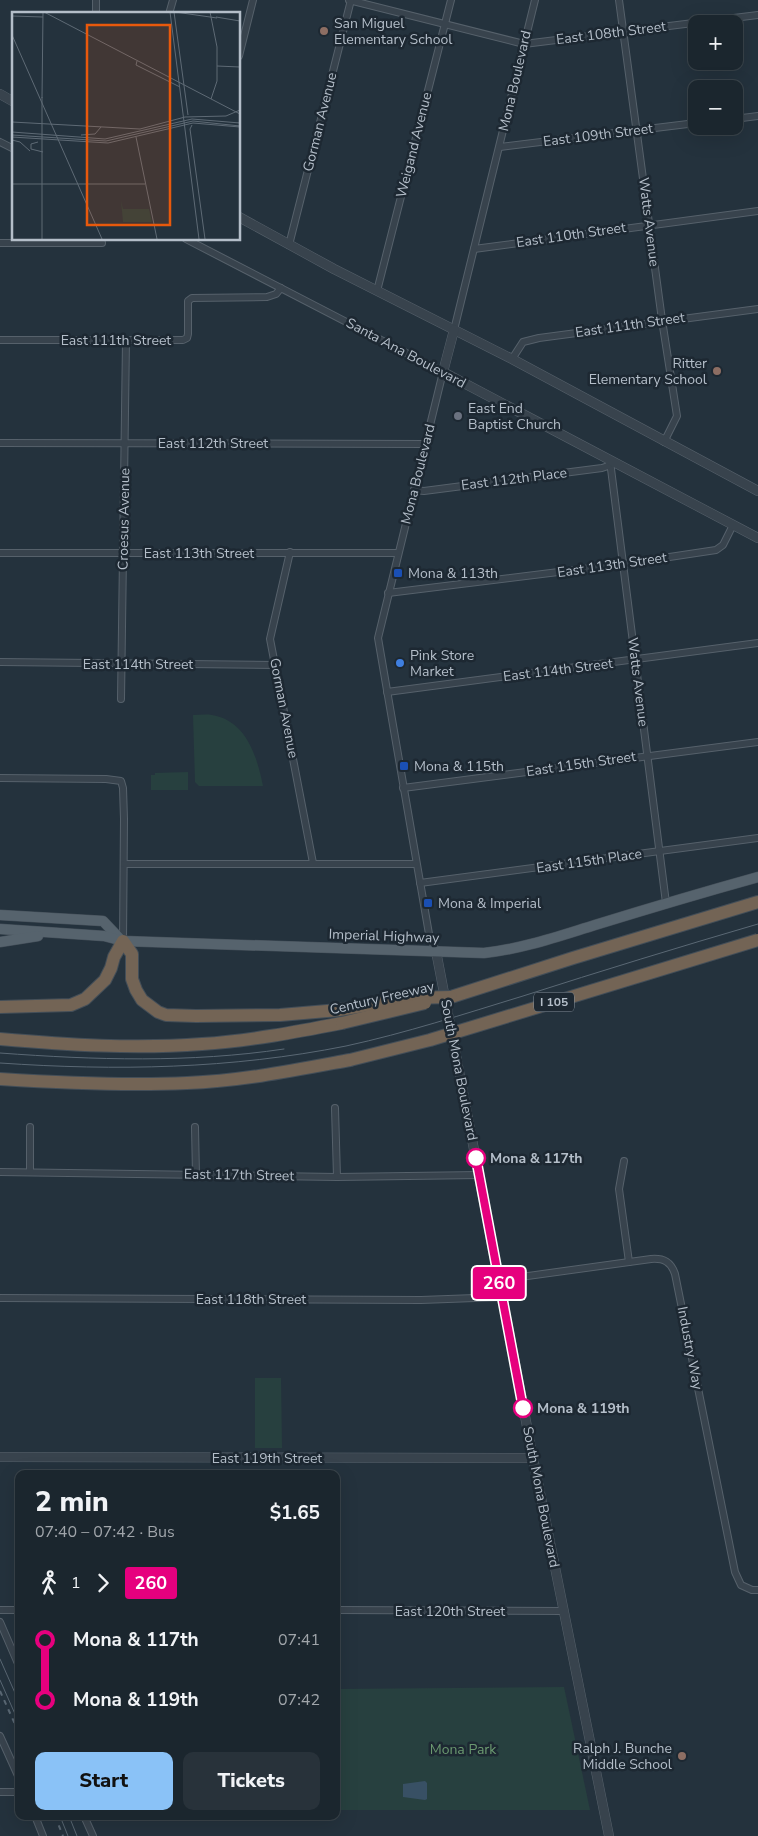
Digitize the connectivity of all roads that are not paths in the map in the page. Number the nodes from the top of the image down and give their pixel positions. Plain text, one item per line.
1 (253, 0) edge
2 (351, 0) edge
3 (451, 0) edge
4 (535, 0) edge
5 (619, 0) edge
6 (758, 14) edge
7 (445, 24) junction
8 (624, 32) junction
9 (524, 44) junction
10 (240, 52) edge
11 (0, 94) edge
12 (12, 101) edge
13 (758, 116) edge
14 (743, 117) edge
15 (688, 124) edge
16 (637, 130) junction
17 (0, 142) edge
18 (500, 147) junction
19 (12, 148) edge
20 (758, 211) edge
21 (240, 218) edge
22 (650, 224) junction
23 (188, 240) edge
24 (0, 243) edge
25 (102, 243) dead end
26 (289, 245) junction
27 (474, 249) junction
28 (281, 288) junction
29 (377, 290) junction
30 (758, 309) edge
31 (662, 320) junction
32 (454, 330) junction
33 (0, 340) edge
34 (126, 340) junction
35 (512, 359) junction
36 (443, 372) junction
37 (0, 442) edge
38 (664, 442) junction
39 (125, 443) junction
40 (426, 444) junction
41 (610, 461) junction
42 (414, 490) junction
43 (758, 490) edge
44 (733, 525) junction
45 (758, 538) edge
46 (290, 552) junction
47 (0, 553) edge
48 (124, 553) junction
49 (398, 553) junction
50 (623, 564) junction
51 (388, 593) junction
52 (758, 643) edge
53 (636, 660) junction
54 (0, 662) edge
55 (122, 665) junction
56 (276, 665) junction
57 (387, 692) junction
58 (121, 699) dead end
59 (758, 742) edge
60 (647, 755) junction
61 (0, 778) edge
62 (403, 788) junction
63 (758, 838) edge
64 (660, 851) junction
65 (313, 863) junction
66 (124, 864) junction
67 (416, 864) junction
68 (758, 877) edge
69 (420, 883) junction
70 (758, 902) edge
71 (666, 903) junction
72 (0, 915) edge
73 (0, 929) edge
74 (56, 933) junction
75 (758, 940) edge
76 (123, 941) junction
77 (0, 942) edge
78 (436, 951) junction
79 (451, 997) junction
80 (0, 1007) edge
81 (0, 1039) edge
82 (0, 1079) edge
83 (335, 1108) dead end
84 (30, 1127) dead end
85 (196, 1127) dead end
86 (624, 1161) dead end
87 (0, 1172) edge
88 (30, 1172) junction
89 (196, 1175) junction
90 (479, 1175) junction
91 (337, 1177) junction
92 (629, 1262) junction
93 (499, 1280) junction
94 (502, 1297) junction
95 (0, 1298) edge
96 (0, 1458) edge
97 (533, 1458) junction
98 (758, 1590) edge
99 (0, 1610) edge
100 (15, 1610) edge
101 (340, 1610) edge
102 (563, 1611) junction
103 (0, 1622) edge
104 (15, 1657) edge
105 (0, 1736) edge
106 (15, 1769) edge
107 (0, 1792) edge
108 (15, 1792) edge
109 (37, 1820) edge
110 (86, 1820) edge
111 (43, 1836) edge
112 (93, 1836) edge
113 (609, 1836) edge

1 - 10 street
2 - 7 street, East 108th Street
2 - 26 street, Gorman Avenue
3 - 7 street, Weigand Avenue
4 - 9 street, Mona Boulevard
5 - 8 street, Watts Avenue
6 - 8 street, East 108th Street
7 - 9 street, East 108th Street
7 - 29 street, Weigand Avenue
8 - 9 street, East 108th Street
8 - 16 street, Watts Avenue
9 - 18 street, Mona Boulevard
11 - 12 street
13 - 14 street
15 - 16 street, East 109th Street
16 - 18 street, East 109th Street
16 - 22 street, Watts Avenue
17 - 19 street
18 - 27 street, Mona Boulevard
20 - 22 street, East 110th Street
21 - 26 street
22 - 27 street, East 110th Street
22 - 31 street, Watts Avenue
23 - 28 street, Santa Ana Boulevard
24 - 25 street
26 - 29 street
27 - 32 street, Mona Boulevard
28 - 34 street, East 111th Street
28 - 36 street, Santa Ana Boulevard
29 - 32 street
30 - 31 street, East 111th Street
31 - 35 street, East 111th Street
31 - 38 street, Watts Avenue
32 - 35 street
32 - 36 street, Mona Boulevard
33 - 34 street, East 111th Street
34 - 39 street, Croesus Avenue
35 - 38 street
36 - 40 street, Mona Boulevard
36 - 41 street, Santa Ana Boulevard
37 - 39 street, East 112th Street
38 - 43 street
39 - 40 street, East 112th Street
39 - 48 street, Croesus Avenue
40 - 42 street, Mona Boulevard
41 - 42 street, East 112th Place
41 - 44 street, Santa Ana Boulevard
41 - 50 street, Watts Avenue
42 - 49 street, Mona Boulevard
44 - 45 street, Santa Ana Boulevard
44 - 50 street, East 113th Street
46 - 48 street, East 113th Street
46 - 49 street, East 113th Street
46 - 56 street, Gorman Avenue
47 - 48 street, East 113th Street
48 - 55 street, Croesus Avenue
49 - 51 street, Mona Boulevard
50 - 51 street, East 113th Street
50 - 53 street, Watts Avenue
51 - 57 street, Mona Boulevard
52 - 53 street, East 114th Street
53 - 57 street, East 114th Street
53 - 60 street, Watts Avenue
54 - 55 street, East 114th Street
55 - 56 street, East 114th Street
55 - 58 street, Croesus Avenue
56 - 65 street, Gorman Avenue
57 - 62 street, Mona Boulevard
59 - 60 street, East 115th Street
60 - 62 street, East 115th Street
60 - 64 street, Watts Avenue
61 - 66 street
62 - 67 street, Mona Boulevard
63 - 64 street, East 115th Place
64 - 69 street, East 115th Place
64 - 71 street, Watts Avenue
65 - 66 street
65 - 67 street
66 - 76 street
67 - 69 street, Mona Boulevard
68 - 71 main road, Imperial Highway
69 - 78 street, Mona Boulevard
70 - 79 highway, Century Freeway
71 - 78 main road, Imperial Highway
72 - 76 main road
73 - 74 main road, Imperial Highway
74 - 76 main road, Imperial Highway
74 - 77 main road
75 - 82 highway, I 105, bridge
76 - 78 main road, Imperial Highway
76 - 79 highway, bridge
76 - 80 highway
78 - 90 street, South Mona Boulevard
79 - 81 highway, Century Freeway, bridge
83 - 91 street
84 - 88 street
85 - 89 street
86 - 92 street
87 - 88 street, East 117th Street
88 - 89 street, East 117th Street
89 - 91 street, East 117th Street
90 - 91 street, East 117th Street
90 - 93 street, South Mona Boulevard
92 - 93 street, Industry Way
92 - 98 street, Industry Way
93 - 94 street, South Mona Boulevard
94 - 95 street, East 118th Street
94 - 97 street, South Mona Boulevard
96 - 97 street, East 119th Street
97 - 102 street, South Mona Boulevard
99 - 100 street
101 - 102 street, East 120th Street
102 - 113 street, South Mona Boulevard
103 - 104 street
105 - 106 street
107 - 108 street
109 - 111 street
110 - 112 street

